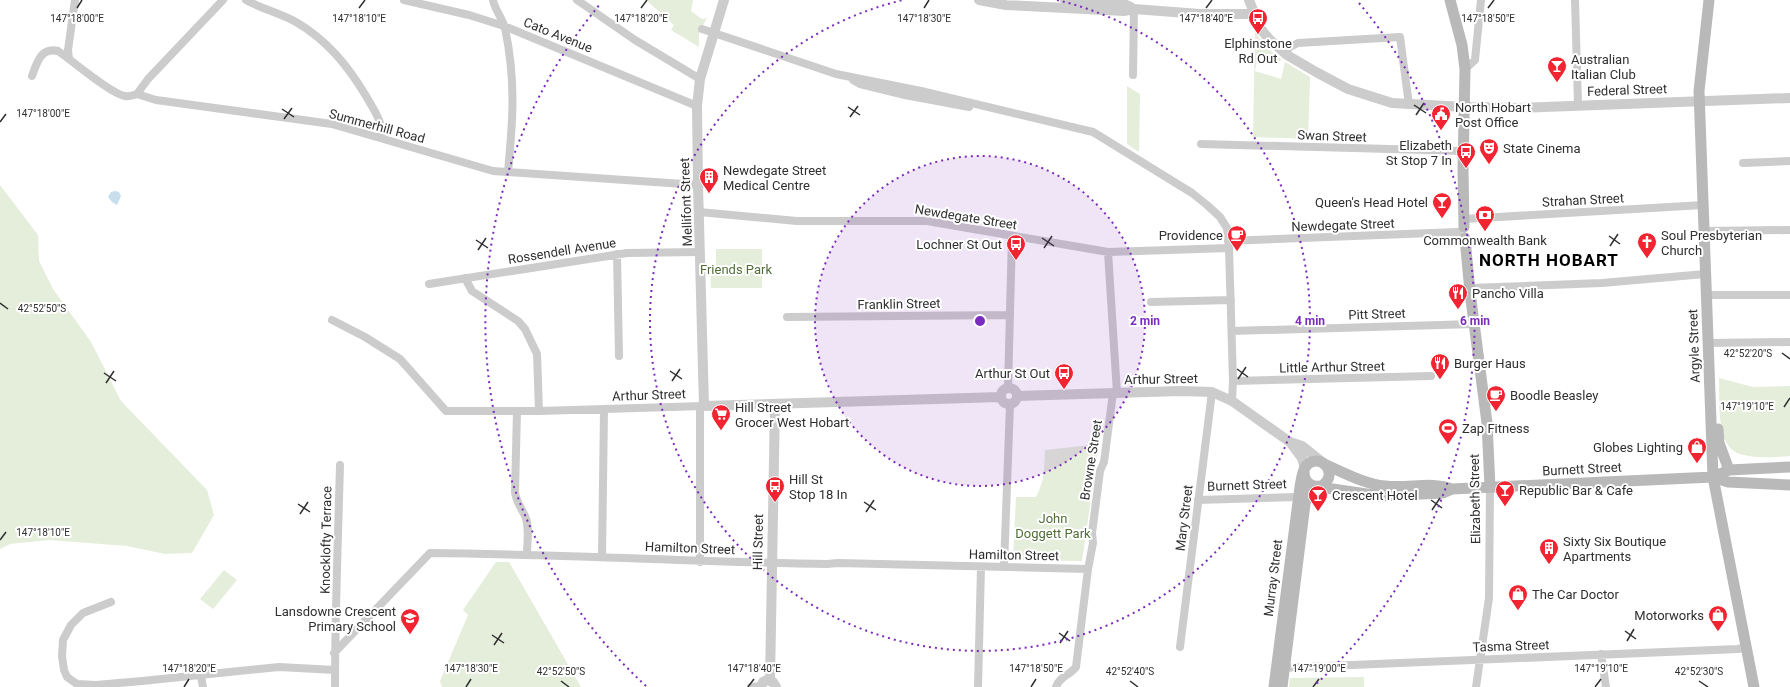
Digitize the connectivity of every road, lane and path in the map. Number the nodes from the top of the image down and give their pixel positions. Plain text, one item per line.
1 (75, 0) edge
2 (223, 0) edge
3 (246, 0) edge
4 (404, 0) edge
5 (493, 0) edge
6 (576, 0) edge
7 (724, 0) edge
8 (979, 0) edge
9 (1065, 0) edge
10 (1249, 0) edge
11 (1450, 0) edge
12 (1481, 0) edge
13 (1575, 0) edge
14 (1709, 0) edge
15 (1134, 9) junction
16 (1254, 14) junction
17 (504, 26) junction
18 (702, 29) dead end
19 (715, 34) junction
20 (1285, 53) junction
21 (70, 59) junction
22 (1465, 69) junction
23 (1133, 75) dead end
24 (32, 76) dead end
25 (700, 79) junction
26 (137, 94) junction
27 (1790, 98) edge
28 (1699, 101) junction
29 (1409, 105) junction
30 (1578, 105) junction
31 (697, 106) junction
32 (1465, 107) junction
33 (382, 138) junction
34 (1201, 144) dead end
35 (1463, 152) junction
36 (1790, 161) edge
37 (1743, 163) dead end
38 (508, 172) junction
39 (698, 184) junction
40 (1703, 205) junction
41 (699, 212) junction
42 (1463, 229) junction
43 (1790, 230) edge
44 (1704, 231) junction
45 (1012, 236) junction
46 (1229, 244) junction
47 (700, 252) junction
48 (1108, 252) junction
49 (617, 254) junction
50 (1705, 274) junction
51 (465, 278) junction
52 (429, 284) dead end
53 (1470, 288) junction
54 (1706, 295) junction
55 (1790, 295) edge
56 (1231, 300) junction
57 (1151, 302) dead end
58 (1010, 315) junction
59 (787, 317) dead end
60 (332, 320) dead end
61 (1474, 324) junction
62 (1232, 331) junction
63 (1790, 342) edge
64 (1708, 343) junction
65 (619, 356) dead end
66 (1431, 376) dead end
67 (1234, 381) junction
68 (1008, 388) junction
69 (1212, 392) junction
70 (1115, 393) junction
71 (1017, 396) junction
72 (1001, 397) junction
73 (1709, 398) junction
74 (1232, 402) junction
75 (775, 404) junction
76 (1010, 404) junction
77 (702, 406) junction
78 (604, 410) junction
79 (539, 411) junction
80 (517, 412) junction
81 (1290, 442) junction
82 (1323, 463) junction
83 (340, 465) dead end
84 (1790, 467) edge
85 (1729, 470) junction
86 (1304, 471) junction
87 (1713, 477) junction
88 (1790, 485) edge
89 (1318, 487) junction
90 (1490, 487) junction
91 (1452, 489) junction
92 (1298, 497) junction
93 (1198, 500) junction
94 (527, 554) junction
95 (602, 557) junction
96 (700, 562) junction
97 (771, 563) junction
98 (981, 567) junction
99 (1004, 567) junction
100 (1088, 569) junction
101 (111, 602) dead end
102 (1180, 646) dead end
103 (1746, 647) junction
104 (334, 653) junction
105 (1601, 654) junction
106 (1481, 659) junction
107 (1280, 668) junction
108 (335, 670) junction
109 (201, 676) junction
110 (764, 685) edge
111 (96, 686) edge
112 (203, 687) edge
113 (335, 687) edge
114 (978, 687) edge
115 (1056, 687) edge
116 (1274, 687) edge
117 (1282, 687) edge
118 (1476, 687) edge
119 (1606, 687) edge
120 (1754, 687) edge

1 - 21 street
2 - 26 street
3 - 33 street
4 - 17 street, Cato Avenue
5 - 17 street
6 - 25 street
7 - 19 street, Mellifont Street
8 - 15 street
9 - 15 street
10 - 16 street, Federal Street
11 - 22 main road, Elizabeth Street
12 - 22 street
13 - 30 street
14 - 28 main road, Argyle Street
15 - 16 street
15 - 23 street
16 - 20 street, Federal Street
17 - 31 street, Cato Avenue
17 - 38 street
18 - 19 street
19 - 25 street, Mellifont Street
19 - 46 street
20 - 29 street, Federal Street
20 - 29 street
21 - 24 street, Summerhill Road
21 - 26 street, Summerhill Road
22 - 32 main road, Elizabeth Street
25 - 31 street, Mellifont Street
26 - 33 street, Summerhill Road
27 - 28 street, Federal Street
28 - 30 street, Federal Street
28 - 40 main road, Argyle Street
29 - 32 street, Federal Street
30 - 32 street, Federal Street
31 - 39 street, Mellifont Street
32 - 35 main road, Elizabeth Street
33 - 38 street, Summerhill Road
34 - 35 street, Swan Street
35 - 42 main road, Elizabeth Street
36 - 37 street
38 - 39 street, Summerhill Road
39 - 41 street, Mellifont Street
40 - 42 street, Strahan Street
40 - 44 main road, Argyle Street
41 - 45 street, Newdegate Street
41 - 47 street, Mellifont Street
42 - 46 street, Newdegate Street
42 - 53 main road, Elizabeth Street
43 - 44 street
44 - 50 main road, Argyle Street
45 - 48 street, Newdegate Street
45 - 58 street
46 - 48 street, Newdegate Street
46 - 56 street
47 - 49 street, Rossendell Avenue
47 - 77 street, Mellifont Street
48 - 70 street, Browne Street
49 - 51 street, Rossendell Avenue
49 - 65 street
50 - 53 street
50 - 54 main road, Argyle Street
51 - 52 street, Rossendell Avenue
51 - 79 street
53 - 61 main road, Elizabeth Street
54 - 55 street
54 - 64 main road, Argyle Street
56 - 57 street
56 - 62 street
58 - 59 street, Franklin Street
58 - 68 street
60 - 80 street, Arthur Street
61 - 62 street, Pitt Street
61 - 90 main road, Elizabeth Street
62 - 67 street
63 - 64 street
64 - 73 main road, Argyle Street
66 - 67 street, Little Arthur Street
67 - 74 street
68 - 71 street
68 - 72 street
69 - 70 street, Arthur Street
69 - 74 street, Arthur Street
69 - 93 street, Mary Street
70 - 71 street, Arthur Street
70 - 100 street, Browne Street
71 - 76 street
72 - 75 street, Arthur Street
72 - 76 street
73 - 85 main road
73 - 87 main road, Argyle Street
74 - 81 street, Arthur Street
75 - 77 street, Arthur Street
75 - 97 street, Hill Street
76 - 99 street
77 - 78 street, Arthur Street
77 - 96 street
78 - 79 street, Arthur Street
78 - 95 street
79 - 80 street, Arthur Street
80 - 94 street
81 - 82 street, Arthur Street
81 - 86 street, Arthur Street
82 - 86 main road
82 - 89 main road
82 - 91 main road, Burnett Street
83 - 104 street, Knocklofty Terrace
84 - 85 main road, Burnett Street
85 - 87 main road, Burnett Street
86 - 89 main road
86 - 92 main road, Murray Street
87 - 88 main road, Burnett Street
87 - 90 main road, Burnett Street
87 - 103 main road, Argyle Street
89 - 91 main road, Burnett Street
89 - 107 main road, Murray Street
90 - 91 main road, Burnett Street
90 - 106 street, Elizabeth Street
92 - 93 street, Burnett Street
92 - 107 main road, Murray Street
93 - 102 street, Mary Street
94 - 95 street, Hamilton Street
94 - 104 street, Hamilton Street
95 - 96 street, Hamilton Street
96 - 97 street, Hamilton Street
97 - 98 street, Hamilton Street
97 - 110 street, Hill Street
98 - 99 street, Hamilton Street
98 - 114 street
99 - 100 street, Hamilton Street
100 - 115 street, Browne Street
101 - 111 street
103 - 105 street, Tasma Street
103 - 120 main road, Argyle Street
104 - 108 street, Knocklofty Terrace
105 - 106 street, Tasma Street
105 - 119 street
106 - 107 street, Tasma Street
106 - 118 street, Elizabeth Street
107 - 116 main road, Murray Street
107 - 117 main road, Murray Street
108 - 109 street
108 - 113 street, Knocklofty Terrace
109 - 111 street
109 - 112 street

